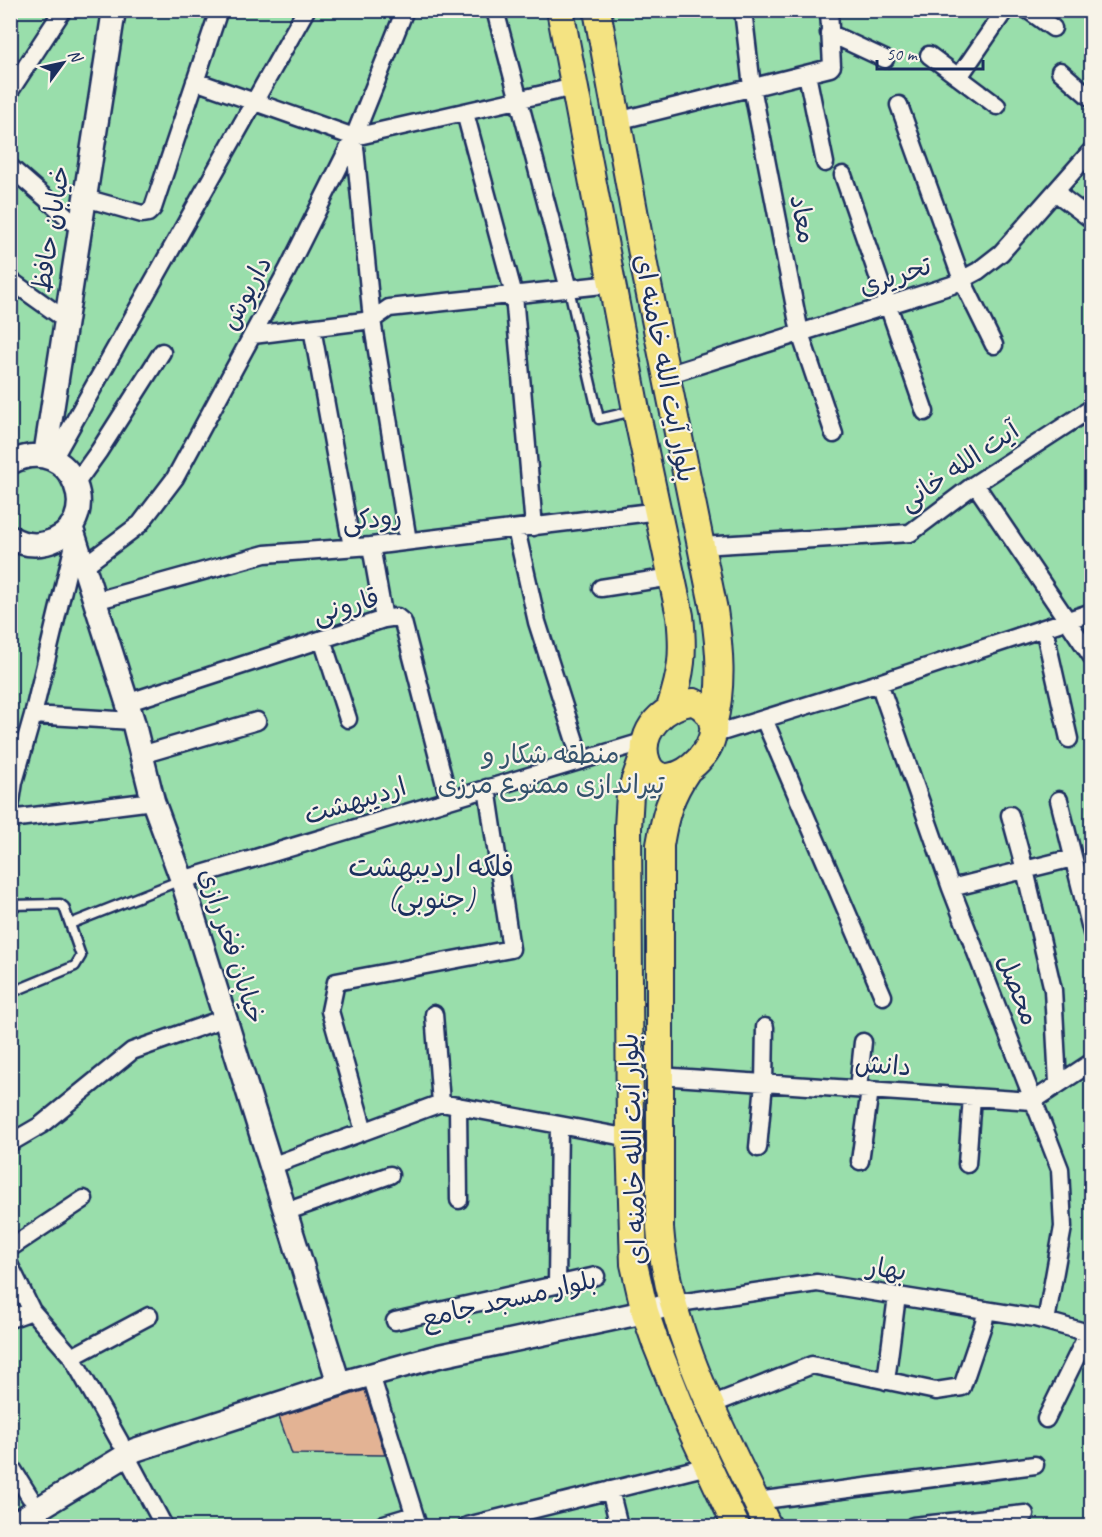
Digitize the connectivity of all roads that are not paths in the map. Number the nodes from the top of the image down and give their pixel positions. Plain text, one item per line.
1 (63, 10) edge
2 (114, 10) edge
3 (219, 10) edge
4 (306, 10) edge
5 (405, 10) edge
6 (495, 10) edge
7 (560, 10) edge
8 (597, 10) edge
9 (743, 10) edge
10 (829, 10) edge
11 (1005, 10) edge
12 (1028, 10) edge
13 (1053, 28) dead end
14 (830, 33) junction
15 (929, 55) dead end
16 (885, 59) dead end
17 (1060, 71) dead end
18 (807, 74) junction
19 (959, 77) junction
20 (195, 81) junction
21 (574, 87) junction
22 (752, 87) junction
23 (10, 91) edge
24 (518, 99) junction
25 (1092, 99) edge
26 (253, 102) junction
27 (899, 105) dead end
28 (997, 105) dead end
29 (465, 112) junction
30 (617, 121) junction
31 (354, 136) junction
32 (1092, 150) edge
33 (825, 163) dead end
34 (10, 167) edge
35 (843, 175) dead end
36 (1055, 192) junction
37 (85, 198) junction
38 (1092, 220) edge
39 (80, 228) junction
40 (10, 279) edge
41 (962, 280) junction
42 (612, 284) junction
43 (569, 289) junction
44 (514, 295) junction
45 (888, 305) junction
46 (66, 320) junction
47 (372, 320) junction
48 (312, 328) junction
49 (800, 333) junction
50 (253, 335) junction
51 (994, 345) dead end
52 (162, 352) dead end
53 (667, 375) junction
54 (632, 383) junction
55 (1092, 408) edge
56 (636, 410) junction
57 (925, 412) dead end
58 (834, 434) dead end
59 (49, 458) junction
60 (10, 463) edge
61 (76, 483) junction
62 (975, 484) junction
63 (658, 511) junction
64 (534, 527) junction
65 (516, 529) junction
66 (73, 533) junction
67 (10, 537) edge
68 (408, 542) junction
69 (371, 546) junction
70 (701, 546) junction
71 (352, 547) junction
72 (84, 566) junction
73 (672, 577) junction
74 (601, 588) dead end
75 (95, 601) junction
76 (1092, 612) edge
77 (384, 619) junction
78 (1068, 620) junction
79 (1044, 628) junction
80 (322, 639) junction
81 (1092, 657) edge
82 (879, 683) junction
83 (670, 708) junction
84 (130, 712) junction
85 (33, 714) junction
86 (348, 719) dead end
87 (764, 719) junction
88 (257, 721) dead end
89 (712, 730) junction
90 (1069, 739) dead end
91 (645, 747) junction
92 (141, 755) junction
93 (580, 760) junction
94 (687, 771) junction
95 (12, 781) edge
96 (487, 788) junction
97 (449, 800) junction
98 (1059, 800) dead end
99 (153, 801) junction
100 (10, 807) edge
101 (1010, 815) dead end
102 (10, 819) edge
103 (1073, 858) junction
104 (1025, 870) junction
105 (182, 880) junction
106 (951, 888) junction
107 (10, 904) edge
108 (70, 924) junction
109 (1092, 933) edge
110 (10, 993) edge
111 (883, 996) dead end
112 (434, 1014) dead end
113 (225, 1018) junction
114 (765, 1027) dead end
115 (862, 1042) dead end
116 (1092, 1062) edge
117 (659, 1076) junction
118 (764, 1083) junction
119 (1058, 1083) junction
120 (864, 1090) junction
121 (972, 1097) junction
122 (1033, 1101) junction
123 (441, 1103) junction
124 (458, 1106) junction
125 (559, 1125) junction
126 (364, 1131) junction
127 (630, 1138) junction
128 (10, 1143) edge
129 (758, 1148) dead end
130 (860, 1161) dead end
131 (967, 1164) dead end
132 (271, 1166) junction
133 (390, 1175) dead end
134 (84, 1199) dead end
135 (459, 1200) dead end
136 (285, 1212) junction
137 (10, 1248) edge
138 (10, 1266) edge
139 (596, 1276) dead end
140 (557, 1283) junction
141 (897, 1296) junction
142 (643, 1304) junction
143 (672, 1304) junction
144 (986, 1310) junction
145 (32, 1311) junction
146 (149, 1316) dead end
147 (10, 1319) edge
148 (395, 1321) dead end
149 (1046, 1321) junction
150 (1090, 1334) edge
151 (72, 1357) junction
152 (371, 1375) junction
153 (337, 1378) junction
154 (886, 1381) junction
155 (711, 1405) junction
156 (1046, 1419) dead end
157 (123, 1448) junction
158 (10, 1465) edge
159 (1035, 1465) dead end
160 (708, 1466) junction
161 (610, 1490) junction
162 (756, 1500) junction
163 (20, 1502) edge
164 (1025, 1514) dead end
165 (520, 1520) edge
166 (416, 1521) edge
167 (10, 1526) edge
168 (164, 1527) edge
169 (385, 1527) edge
170 (467, 1527) edge
171 (619, 1527) edge
172 (736, 1527) edge
173 (768, 1527) edge
174 (913, 1527) edge

1 - 23 street
2 - 37 main road, خیابان حافظ
3 - 20 street
4 - 26 street
5 - 31 street, داریوش
6 - 24 street
7 - 21 main road, بلوار آیت الله خامنه ای
8 - 30 main road, بلوار آیت الله خامنه ای
9 - 22 street, معاد
10 - 14 street
11 - 19 street
12 - 13 street
14 - 16 street
14 - 18 street
15 - 19 street
17 - 25 street
18 - 22 street
18 - 33 street
19 - 28 street
20 - 26 street
20 - 37 street
21 - 24 street
21 - 42 main road, بلوار آیت الله خامنه ای
22 - 30 street
22 - 49 street, معاد
24 - 29 street
24 - 43 street
26 - 31 street
26 - 59 street
27 - 41 street
29 - 31 street
29 - 44 street
30 - 53 main road, بلوار آیت الله خامنه ای
31 - 47 street
31 - 50 street, داریوش
32 - 36 street, تحریری
34 - 39 street
35 - 45 street
36 - 38 street
36 - 41 street, تحریری
37 - 39 main road, خیابان حافظ
39 - 46 main road, خیابان حافظ
40 - 46 street
41 - 45 street, تحریری
41 - 51 street
42 - 43 street
42 - 54 main road, بلوار آیت الله خامنه ای
43 - 44 street
43 - 56 lane
44 - 47 street
44 - 64 street
45 - 49 street, تحریری
45 - 57 street
46 - 59 main road, خیابان حافظ
47 - 48 street
47 - 68 street
48 - 50 street
48 - 71 street
49 - 53 street, تحریری
49 - 58 street, معاد
50 - 72 street, داریوش
52 - 61 street
53 - 54 main road
53 - 70 main road, بلوار آیت الله خامنه ای
54 - 56 main road, بلوار آیت الله خامنه ای
55 - 62 street, آیت الله خانی
56 - 63 main road, بلوار آیت الله خامنه ای
59 - 60 main road
59 - 61 main road
61 - 66 main road
62 - 70 street, آیت الله خانی
62 - 78 street
63 - 64 street, رودکی
63 - 73 main road, بلوار آیت الله خامنه ای
64 - 65 street, رودکی
65 - 68 street, رودکی
65 - 93 street
66 - 67 main road
66 - 72 main road, خیابان فخر رازی
66 - 85 street
68 - 69 street, رودکی
69 - 71 street, رودکی
69 - 77 street
70 - 89 main road, بلوار آیت الله خامنه ای
71 - 75 street, رودکی
72 - 75 main road, خیابان فخر رازی
73 - 74 street
73 - 83 main road, بلوار آیت الله خامنه ای
75 - 84 main road, خیابان فخر رازی
76 - 78 street
77 - 80 street, قارونی
77 - 97 street, قارونی
78 - 79 street
78 - 81 street
79 - 82 street
79 - 90 street
80 - 84 street, قارونی
80 - 86 street
82 - 87 street
82 - 106 street, محصل
83 - 89 main road
83 - 91 main road
84 - 85 street
84 - 92 main road, خیابان فخر رازی
85 - 95 street
87 - 89 street
87 - 111 street
88 - 92 street
89 - 94 main road
91 - 93 street, اردیبهشت
91 - 94 main road
91 - 127 main road, بلوار آیت الله خامنه ای
92 - 99 main road, خیابان فخر رازی
93 - 96 street, اردیبهشت
94 - 117 main road
95 - 100 street
96 - 97 street, اردیبهشت
96 - 126 street
97 - 105 street, اردیبهشت
98 - 103 street
99 - 102 street
99 - 105 main road, خیابان فخر رازی
101 - 104 street
103 - 104 street
103 - 109 street
104 - 106 street
104 - 119 street
105 - 108 lane
105 - 113 main road, خیابان فخر رازی
106 - 122 street, محصل
107 - 108 lane
108 - 110 lane
112 - 123 street
113 - 128 street
113 - 132 main road, خیابان فخر رازی
114 - 118 street
115 - 120 street
116 - 119 street
117 - 118 street, دانش
117 - 143 main road
118 - 120 street, دانش
118 - 129 street
119 - 122 street
120 - 121 street, دانش
120 - 130 street
121 - 122 street, دانش
121 - 131 street
122 - 149 street, محصل
123 - 124 street
123 - 126 street
124 - 125 street
124 - 135 street
125 - 127 street
125 - 140 street
126 - 132 street
127 - 142 main road, بلوار آیت الله خامنه ای
132 - 136 main road, خیابان فخر رازی
133 - 136 street
134 - 137 street
136 - 153 main road, خیابان فخر رازی
138 - 145 street
139 - 140 street
140 - 148 street
141 - 143 street, بهار
141 - 144 street, بهار
141 - 154 street
142 - 143 main road, بلوار مسجد جامع
142 - 152 main road, بلوار مسجد جامع
142 - 153 main road, بلوار مسجد جامع
142 - 160 main road, بلوار آیت الله خامنه ای
143 - 155 main road
144 - 149 street, بهار
144 - 154 street
145 - 147 street
145 - 151 street
146 - 151 street
149 - 150 street, بهار
150 - 156 street
151 - 157 street
152 - 153 main road, بلوار مسجد جامع
152 - 166 street
153 - 157 main road, بلوار مسجد جامع
154 - 155 street
155 - 162 main road
157 - 163 main road, بلوار مسجد جامع
157 - 167 main road, بلوار مسجد جامع
157 - 168 street
158 - 163 street
159 - 162 street
160 - 161 street
160 - 172 main road, بلوار آیت الله خامنه ای
161 - 165 street
161 - 171 street
162 - 173 main road
164 - 174 street
165 - 170 street
166 - 169 street

